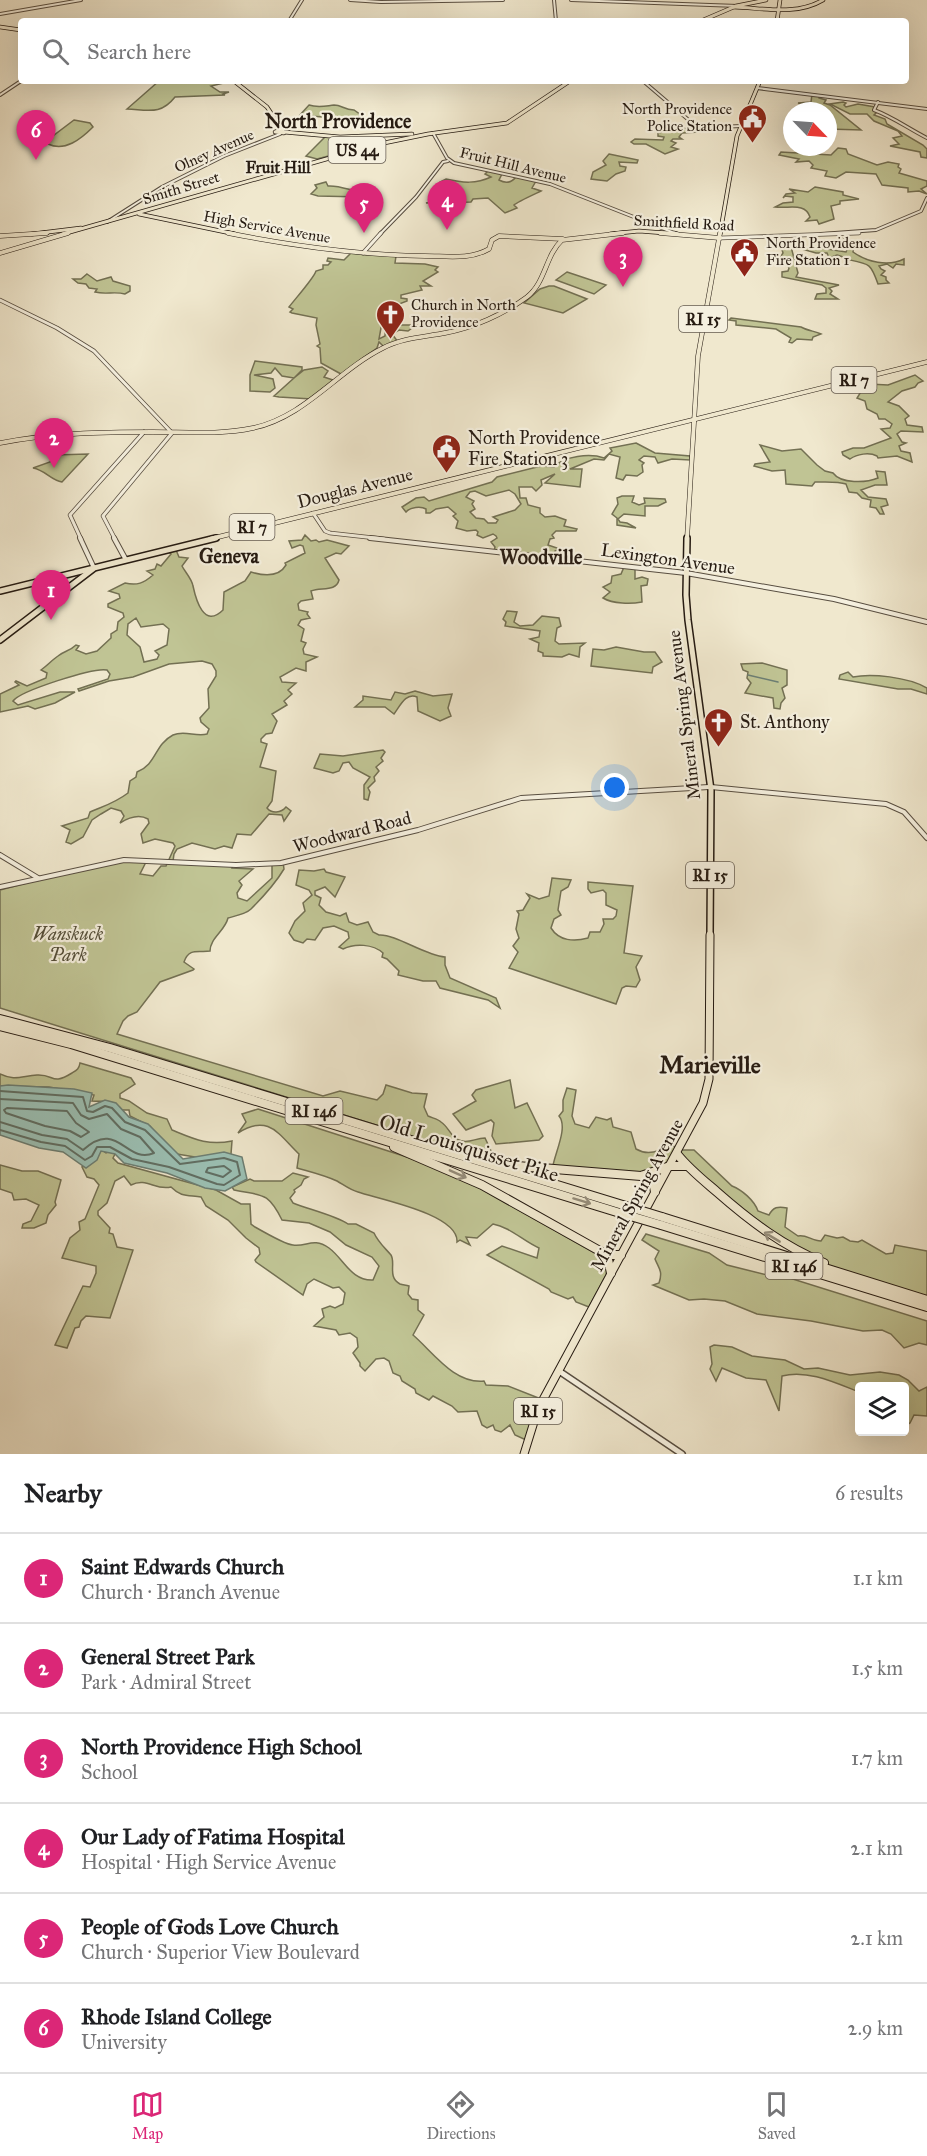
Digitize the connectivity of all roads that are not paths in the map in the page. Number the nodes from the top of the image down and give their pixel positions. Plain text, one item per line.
1 (81, 0) edge
2 (302, 0) edge
3 (350, 0) edge
4 (503, 0) edge
5 (554, 0) edge
6 (571, 0) edge
7 (766, 0) edge
8 (780, 0) edge
9 (823, 0) edge
10 (738, 7) junction
11 (778, 8) junction
12 (0, 14) edge
13 (291, 18) edge
14 (556, 18) edge
15 (708, 18) edge
16 (777, 18) edge
17 (0, 27) edge
18 (18, 30) edge
19 (18, 83) edge
20 (238, 84) edge
21 (566, 84) edge
22 (647, 84) edge
23 (759, 84) edge
24 (757, 88) junction
25 (0, 95) edge
26 (878, 102) junction
27 (927, 109) edge
28 (741, 126) junction
29 (280, 131) junction
30 (431, 134) junction
31 (374, 137) junction
32 (927, 138) edge
33 (379, 144) junction
34 (449, 160) junction
35 (927, 198) edge
36 (138, 213) junction
37 (105, 223) junction
38 (94, 226) junction
39 (74, 232) junction
40 (668, 232) junction
41 (53, 233) junction
42 (681, 235) joint
43 (0, 236) edge
44 (720, 238) junction
45 (564, 239) junction
46 (0, 253) edge
47 (363, 254) junction
48 (0, 300) edge
49 (927, 362) edge
50 (695, 421) junction
51 (144, 432) junction
52 (171, 432) junction
53 (0, 443) edge
54 (313, 512) junction
55 (126, 560) junction
56 (94, 568) junction
57 (686, 573) junction
58 (0, 591) edge
59 (927, 621) edge
60 (0, 640) edge
61 (710, 787) junction
62 (927, 838) edge
63 (0, 855) edge
64 (38, 879) junction
65 (0, 887) edge
66 (0, 1019) edge
67 (0, 1026) edge
68 (346, 1128) junction
69 (677, 1154) junction
70 (474, 1160) junction
71 (670, 1166) junction
72 (687, 1166) junction
73 (641, 1176) junction
74 (655, 1192) junction
75 (661, 1221) junction
76 (607, 1255) junction
77 (621, 1255) junction
78 (611, 1273) junction
79 (863, 1279) junction
80 (927, 1298) edge
81 (927, 1307) edge
82 (558, 1370) junction
83 (524, 1454) edge
84 (682, 1454) edge

1 - 12 street
2 - 13 street
3 - 4 street
5 - 14 street
6 - 10 street
7 - 10 main road
8 - 11 main road
9 - 11 main road
10 - 11 main road
10 - 15 main road
11 - 16 main road
17 - 18 main road
19 - 25 street
20 - 29 main road
21 - 30 main road, Smith Street / US 44
22 - 28 street
23 - 24 main road, Mineral Spring Avenue / RI 15
24 - 26 street
24 - 28 main road, Mineral Spring Avenue / RI 15
26 - 27 street
26 - 32 street
28 - 44 main road, Mineral Spring Avenue / RI 15
29 - 31 main road
29 - 37 street, Olney Avenue
30 - 31 main road
30 - 33 main road, Smith Street / US 44
30 - 34 street, Fruit Hill Avenue
31 - 33 main road
33 - 36 main road, Smith Street / US 44
34 - 40 street, Fruit Hill Avenue
34 - 47 street
35 - 44 street, Smithfield Road
36 - 37 main road, Smith Street / US 44
36 - 47 main road, High Service Avenue
37 - 38 main road, Smith Street / US 44
38 - 39 main road, Smith Street / US 44
38 - 41 main road
39 - 41 street
39 - 46 main road, Smith Street / US 44
40 - 42 main road, Smithfield Road
40 - 45 main road, Smithfield Road
41 - 43 main road
42 - 44 main road, Smithfield Road
44 - 50 main road, Mineral Spring Avenue / RI 15
45 - 47 main road, High Service Avenue
45 - 52 main road
48 - 52 street
49 - 50 main road, Douglas Avenue / RI 7
50 - 54 main road, Douglas Avenue / RI 7
50 - 57 main road, Mineral Spring Avenue / RI 15
51 - 52 main road
51 - 53 main road
51 - 56 street
52 - 55 street
54 - 55 main road, Douglas Avenue / RI 7
54 - 57 street, Lexington Avenue
55 - 56 main road, Douglas Avenue / RI 7
56 - 58 main road, Douglas Avenue / RI 7
56 - 60 main road
57 - 59 street, Lexington Avenue
57 - 61 main road, Mineral Spring Avenue / RI 15
61 - 62 street, Woodward Road
61 - 64 street, Woodward Road
61 - 69 main road, Mineral Spring Avenue / RI 15
63 - 64 street
64 - 65 street, Woodward Road
66 - 70 highway, Old Louisquisset Pike / RI 146
67 - 68 highway, Old Louisquisset Pike / RI 146
68 -> 75 highway, Old Louisquisset Pike / RI 146, bridge
68 -> 76 highway
69 - 71 main road, Mineral Spring Avenue / RI 15
69 - 72 highway
70 - 73 highway
70 - 75 highway, Old Louisquisset Pike / RI 146, bridge
71 - 72 highway
71 - 73 highway
71 - 74 main road, Mineral Spring Avenue / RI 15
79 -> 72 highway
73 - 74 highway
74 - 77 main road, Mineral Spring Avenue / RI 15
75 - 79 highway, Old Louisquisset Pike / RI 146
75 - 81 highway, Old Louisquisset Pike / RI 146
76 - 77 highway
76 - 78 highway
77 - 78 main road, Mineral Spring Avenue / RI 15
78 - 82 main road, Mineral Spring Avenue / RI 15
79 - 80 highway, Old Louisquisset Pike / RI 146
82 - 83 main road, Mineral Spring Avenue / RI 15
82 - 84 street

